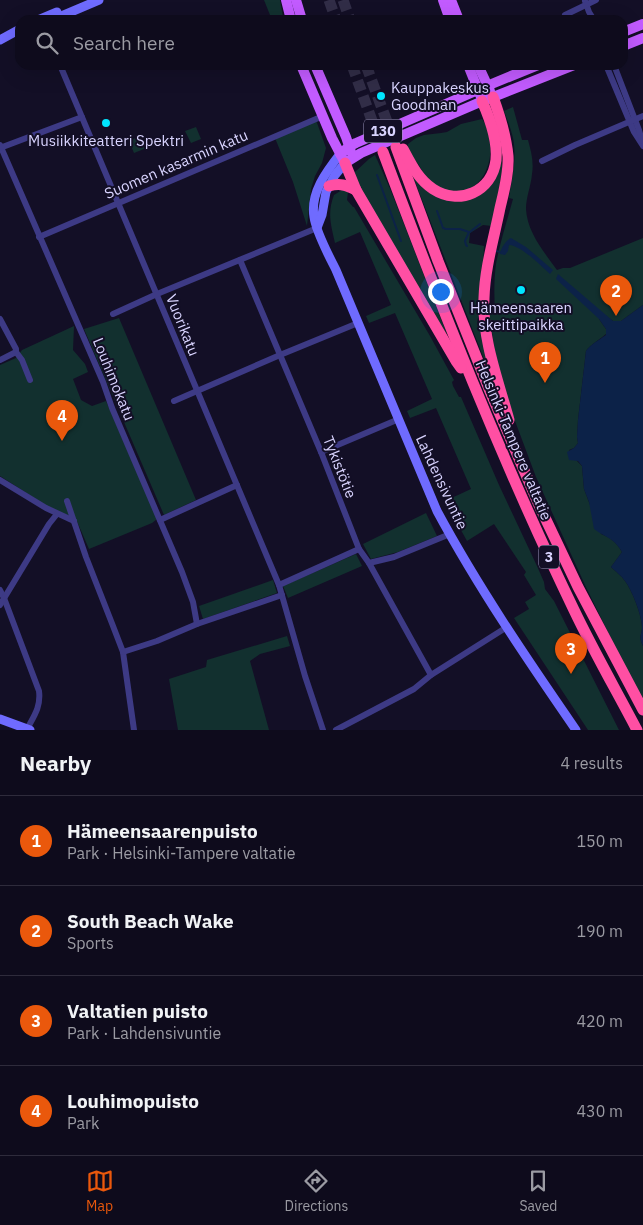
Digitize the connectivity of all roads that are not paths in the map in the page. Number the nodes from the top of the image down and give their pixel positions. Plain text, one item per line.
1 (84, 0) edge
2 (99, 0) edge
3 (286, 0) edge
4 (296, 0) edge
5 (596, 0) edge
6 (449, 1) edge
7 (586, 2) edge
8 (51, 15) edge
9 (64, 15) edge
10 (290, 15) edge
11 (300, 15) edge
12 (450, 15) edge
13 (456, 15) edge
14 (567, 15) edge
15 (590, 15) edge
16 (643, 24) edge
17 (628, 30) edge
18 (15, 32) edge
19 (4, 38) edge
20 (643, 38) edge
21 (628, 44) edge
22 (62, 70) edge
23 (303, 70) edge
24 (318, 70) edge
25 (471, 70) edge
26 (479, 70) edge
27 (529, 70) edge
28 (558, 70) edge
29 (608, 70) edge
30 (616, 70) edge
31 (485, 93) junction
32 (323, 116) junction
33 (643, 116) edge
34 (82, 117) junction
35 (633, 121) junction
36 (643, 145) edge
37 (350, 146) junction
38 (0, 147) edge
39 (383, 152) tunnel mouth
40 (346, 159) junction
41 (542, 161) dead end
42 (329, 186) junction
43 (356, 190) junction
44 (118, 203) junction
45 (317, 228) junction
46 (39, 237) junction
47 (240, 260) junction
48 (157, 294) junction
49 (113, 314) dead end
50 (0, 318) edge
51 (358, 323) junction
52 (16, 352) junction
53 (280, 355) junction
54 (0, 360) edge
55 (30, 380) dead end
56 (471, 380) junction
57 (197, 392) junction
58 (174, 401) dead end
59 (399, 419) junction
60 (515, 446) junction
61 (321, 452) junction
62 (0, 480) edge
63 (237, 485) junction
64 (67, 501) dead end
65 (57, 514) junction
66 (160, 520) junction
67 (74, 521) junction
68 (450, 534) junction
69 (359, 549) junction
70 (369, 563) junction
71 (279, 585) junction
72 (0, 590) edge
73 (282, 595) junction
74 (4, 598) junction
75 (0, 605) edge
76 (198, 624) junction
77 (507, 627) junction
78 (122, 652) junction
79 (431, 675) junction
80 (643, 710) edge
81 (0, 719) edge
82 (572, 729) edge
83 (29, 730) edge
84 (134, 730) edge
85 (322, 730) edge
86 (336, 730) edge
87 (638, 730) edge

1 - 8 main road
2 - 9 main road
3 - 10 main road
4 - 11 main road
5 - 7 street
6 - 12 main road
6 - 13 main road
7 - 14 street
7 - 15 street
16 - 17 main road
18 - 19 main road
20 - 21 main road
22 - 34 street, Vuorikatu
23 - 32 main road
24 - 37 main road
25 - 31 main road
26 - 31 main road
27 - 31 main road
28 - 31 main road
29 - 35 street
30 - 35 street
31 - 37 main road, 130
31 - 40 main road, 130
31 - 60 highway
31 - 60 highway, Helsinki-Tampere valtatie / 3
32 - 40 main road
32 - 44 street, Suomen kasarmin katu
33 - 35 street
34 - 38 street
34 - 44 street, Vuorikatu
35 - 36 street
35 - 41 street
37 - 40 main road
38 - 46 street, Louhimokatu
39 - 56 highway, Helsinki-Tampere valtatie / 3
40 - 42 main road, 130
40 - 43 highway
40 - 45 main road, Lahdensivuntie / 130
42 - 43 highway
42 - 45 main road, 130
43 - 56 highway
44 - 46 street, Suomen kasarmin katu
44 - 48 street, Vuorikatu
45 - 47 street
45 - 51 main road, Lahdensivuntie / 130
46 - 66 street, Louhimokatu
47 - 48 street
47 - 53 street, Tykistötie
48 - 49 street
48 - 57 street, Vuorikatu
50 - 52 street
51 - 53 street
51 - 59 main road, Lahdensivuntie / 130
52 - 54 street
52 - 55 street
53 - 57 street
53 - 61 street, Tykistötie
56 - 87 highway, Helsinki-Tampere valtatie / 3
57 - 58 street
57 - 63 street, Vuorikatu
59 - 61 street
59 - 68 main road, Lahdensivuntie / 130
60 - 80 highway, Helsinki-Tampere valtatie / 3
61 - 69 street, Tykistötie
62 - 65 street
63 - 66 street
63 - 71 street, Vuorikatu
64 - 67 street
65 - 67 street
65 - 74 street
66 - 76 street, Louhimokatu
67 - 78 street
68 - 70 street
68 - 77 main road, Lahdensivuntie / 130
69 - 70 street, Tykistötie
69 - 71 street
70 - 79 street, Tykistötie
71 - 73 street, Vuorikatu
72 - 74 street
73 - 76 street
73 - 85 street, Vuorikatu
74 - 75 street
74 - 83 street
76 - 78 street
77 - 79 street
77 - 82 main road, Lahdensivuntie / 130
78 - 84 street
79 - 86 street
81 - 83 main road

